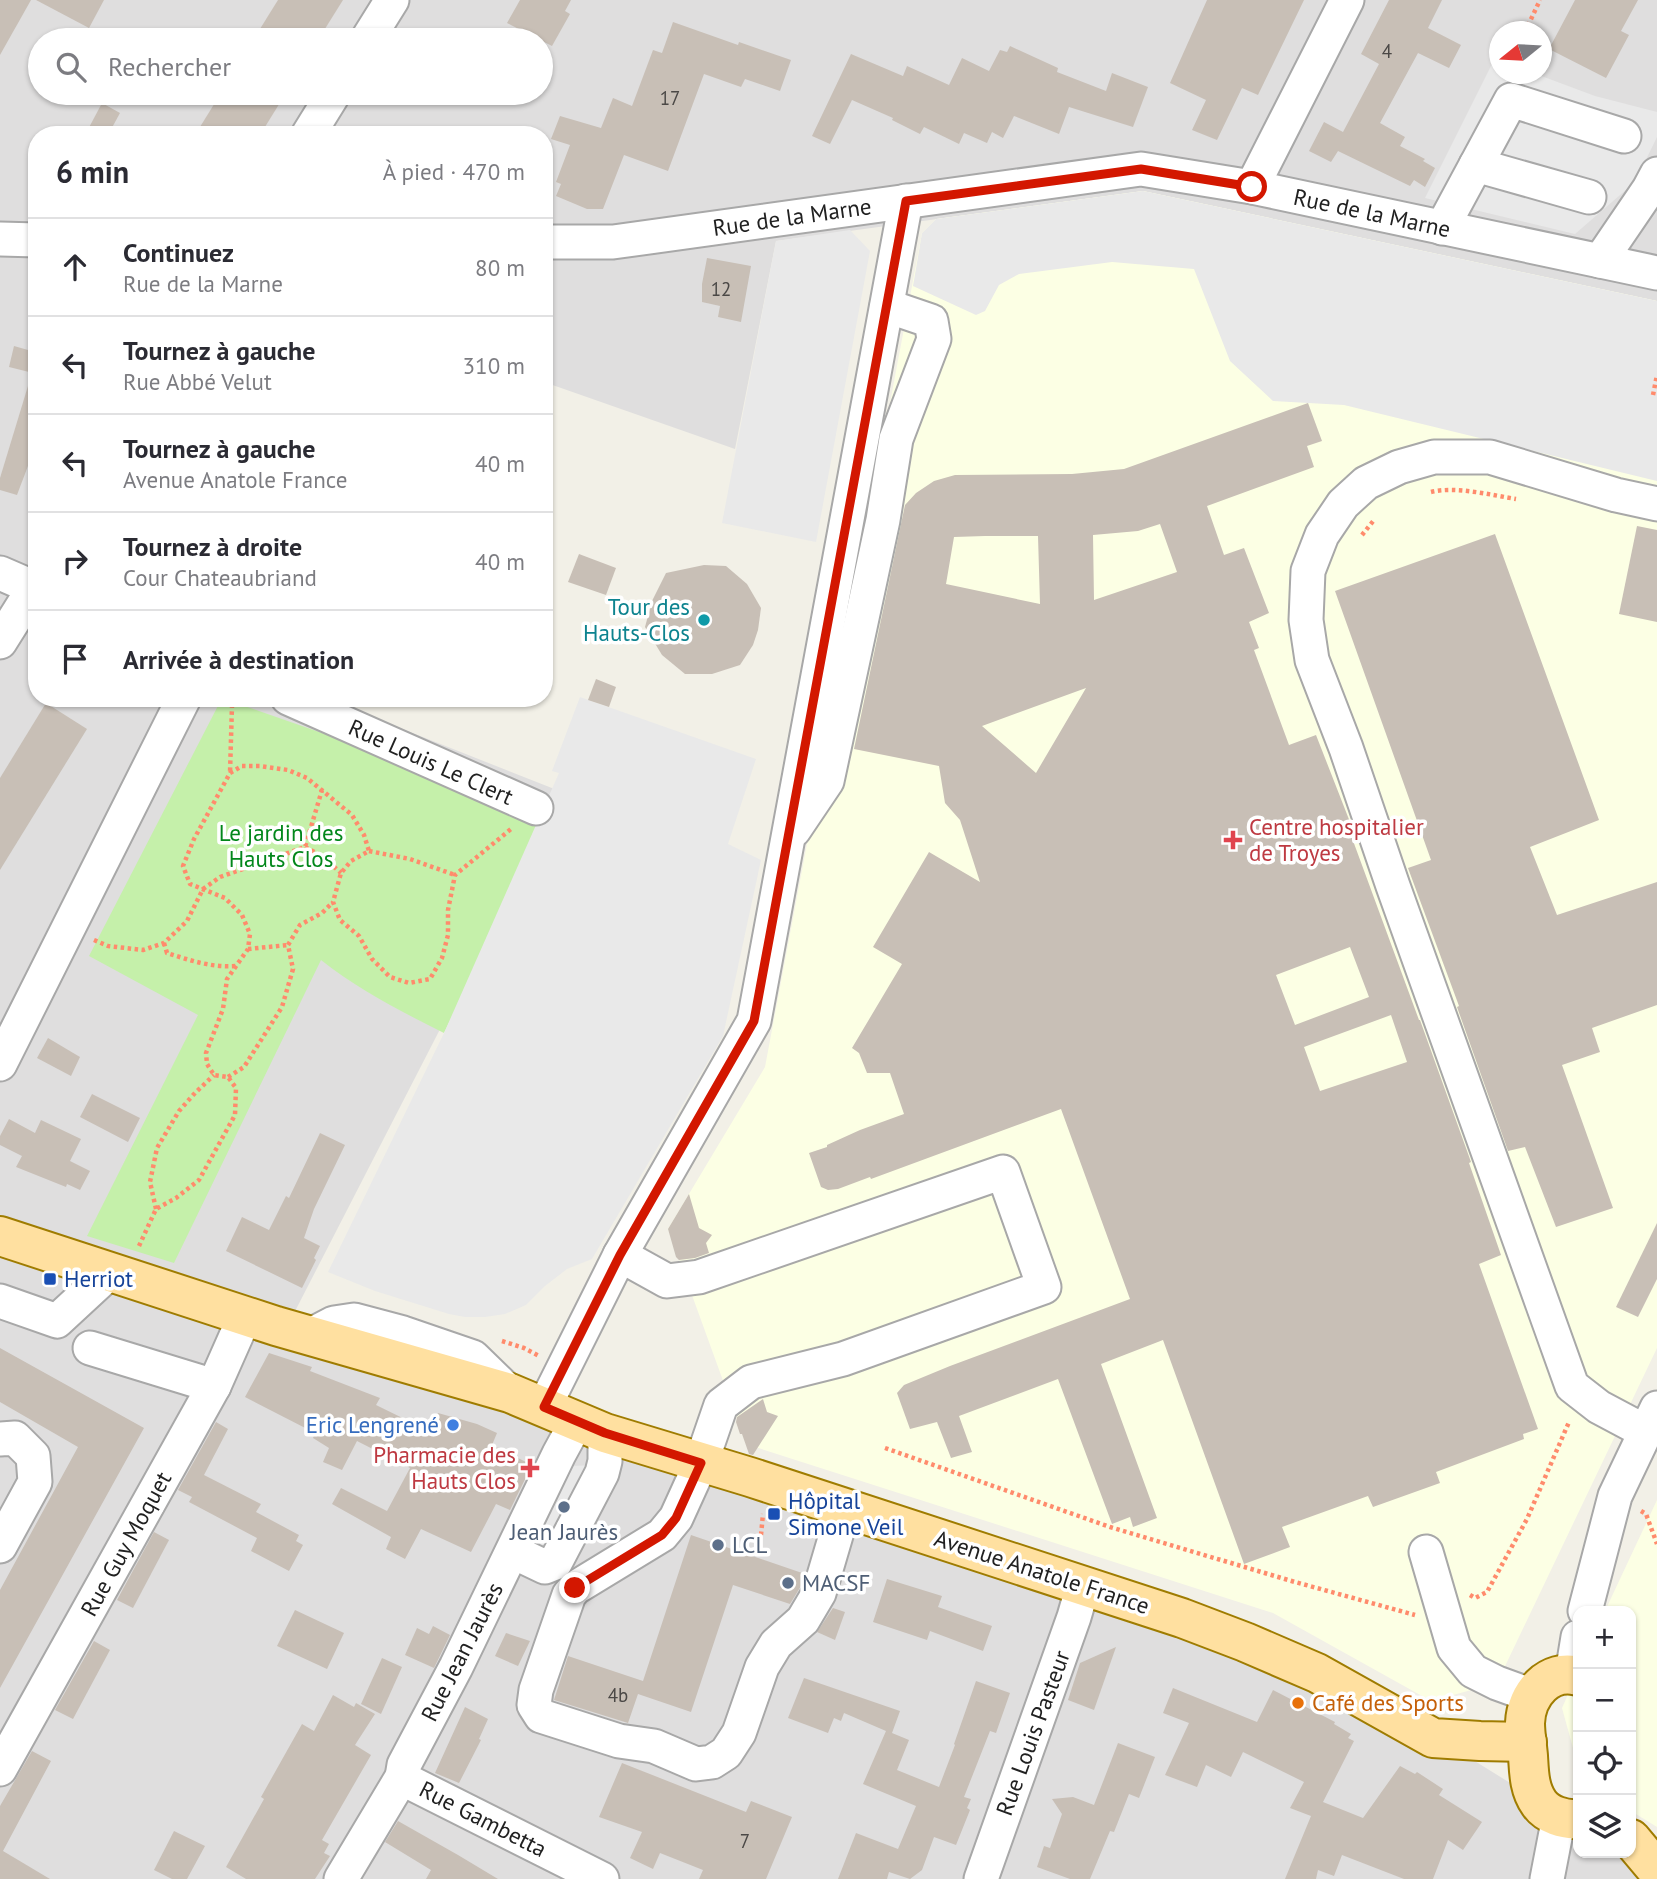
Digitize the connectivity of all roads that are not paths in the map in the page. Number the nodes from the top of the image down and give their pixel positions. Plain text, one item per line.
1 (392, 0) edge
2 (1347, 0) edge
3 (374, 28) edge
4 (327, 105) edge
5 (314, 126) edge
6 (1624, 136) dead end
7 (1476, 165) junction
8 (1657, 174) edge
9 (1252, 187) junction
10 (1589, 197) dead end
11 (906, 201) junction
12 (1442, 228) junction
13 (0, 239) edge
14 (28, 240) edge
15 (553, 242) edge
16 (1600, 261) junction
17 (1657, 273) edge
18 (887, 306) junction
19 (1657, 504) edge
20 (0, 573) edge
21 (28, 583) edge
22 (28, 598) edge
23 (0, 642) edge
24 (179, 707) edge
25 (308, 707) edge
26 (536, 808) road end
27 (787, 841) junction
28 (0, 1064) edge
29 (0, 1236) edge
30 (620, 1255) junction
31 (117, 1274) junction
32 (0, 1301) edge
33 (245, 1316) junction
34 (90, 1348) dead end
35 (214, 1386) junction
36 (559, 1413) junction
37 (1651, 1420) edge
38 (0, 1439) edge
39 (701, 1463) junction
40 (844, 1508) junction
41 (0, 1546) edge
42 (515, 1547) junction
43 (1426, 1552) dead end
44 (1083, 1586) junction
45 (1586, 1606) edge
46 (1573, 1675) edge
47 (1533, 1696) junction
48 (1527, 1742) junction
49 (0, 1769) edge
50 (402, 1777) junction
51 (1569, 1818) edge
52 (1636, 1845) edge
53 (1657, 1870) edge
54 (341, 1879) edge
55 (602, 1879) edge
56 (981, 1879) edge
57 (1547, 1879) edge

1 - 3 street
2 - 9 street
4 - 5 street
6 - 7 street
7 - 10 street
7 - 12 street
8 - 16 street
9 - 11 street, Rue de la Marne
9 - 12 street, Rue de la Marne
11 - 15 street, Rue de la Marne
11 - 18 street, Rue Jean Jaurès
12 - 16 street, Rue de la Marne
13 - 14 street
16 - 17 street, Rue de la Marne
18 - 27 street, Rue Jean Jaurès
18 - 27 street
19 - 37 street
20 - 21 street
22 - 23 street
24 - 28 street
25 - 26 street, Rue Louis Le Clert
27 - 30 street, Rue Jean Jaurès
29 - 31 main road, Avenue Anatole France
30 - 36 street, Rue Jean Jaurès
30 - 39 street
31 - 32 street
31 - 33 main road, Avenue Anatole France
33 - 35 street, Rue Guy Moquet
33 - 36 main road, Avenue Anatole France
34 - 35 street
35 - 49 street, Rue Guy Moquet
36 - 39 main road, Avenue Anatole France
36 - 42 street, Rue Jean Jaurès
36 - 42 street
37 - 45 street
38 - 41 street
39 - 40 main road, Avenue Anatole France
39 - 40 street
40 - 44 main road, Avenue Anatole France
42 - 50 street, Rue Jean Jaurès
43 - 47 street
44 - 48 main road, Avenue Anatole France
44 - 56 street, Rue Louis Pasteur
46 - 47 main road
47 - 48 main road
48 - 51 main road
50 - 54 street, Rue Jean Jaurès
50 - 55 street, Rue Gambetta
51 - 57 street
52 - 53 main road

